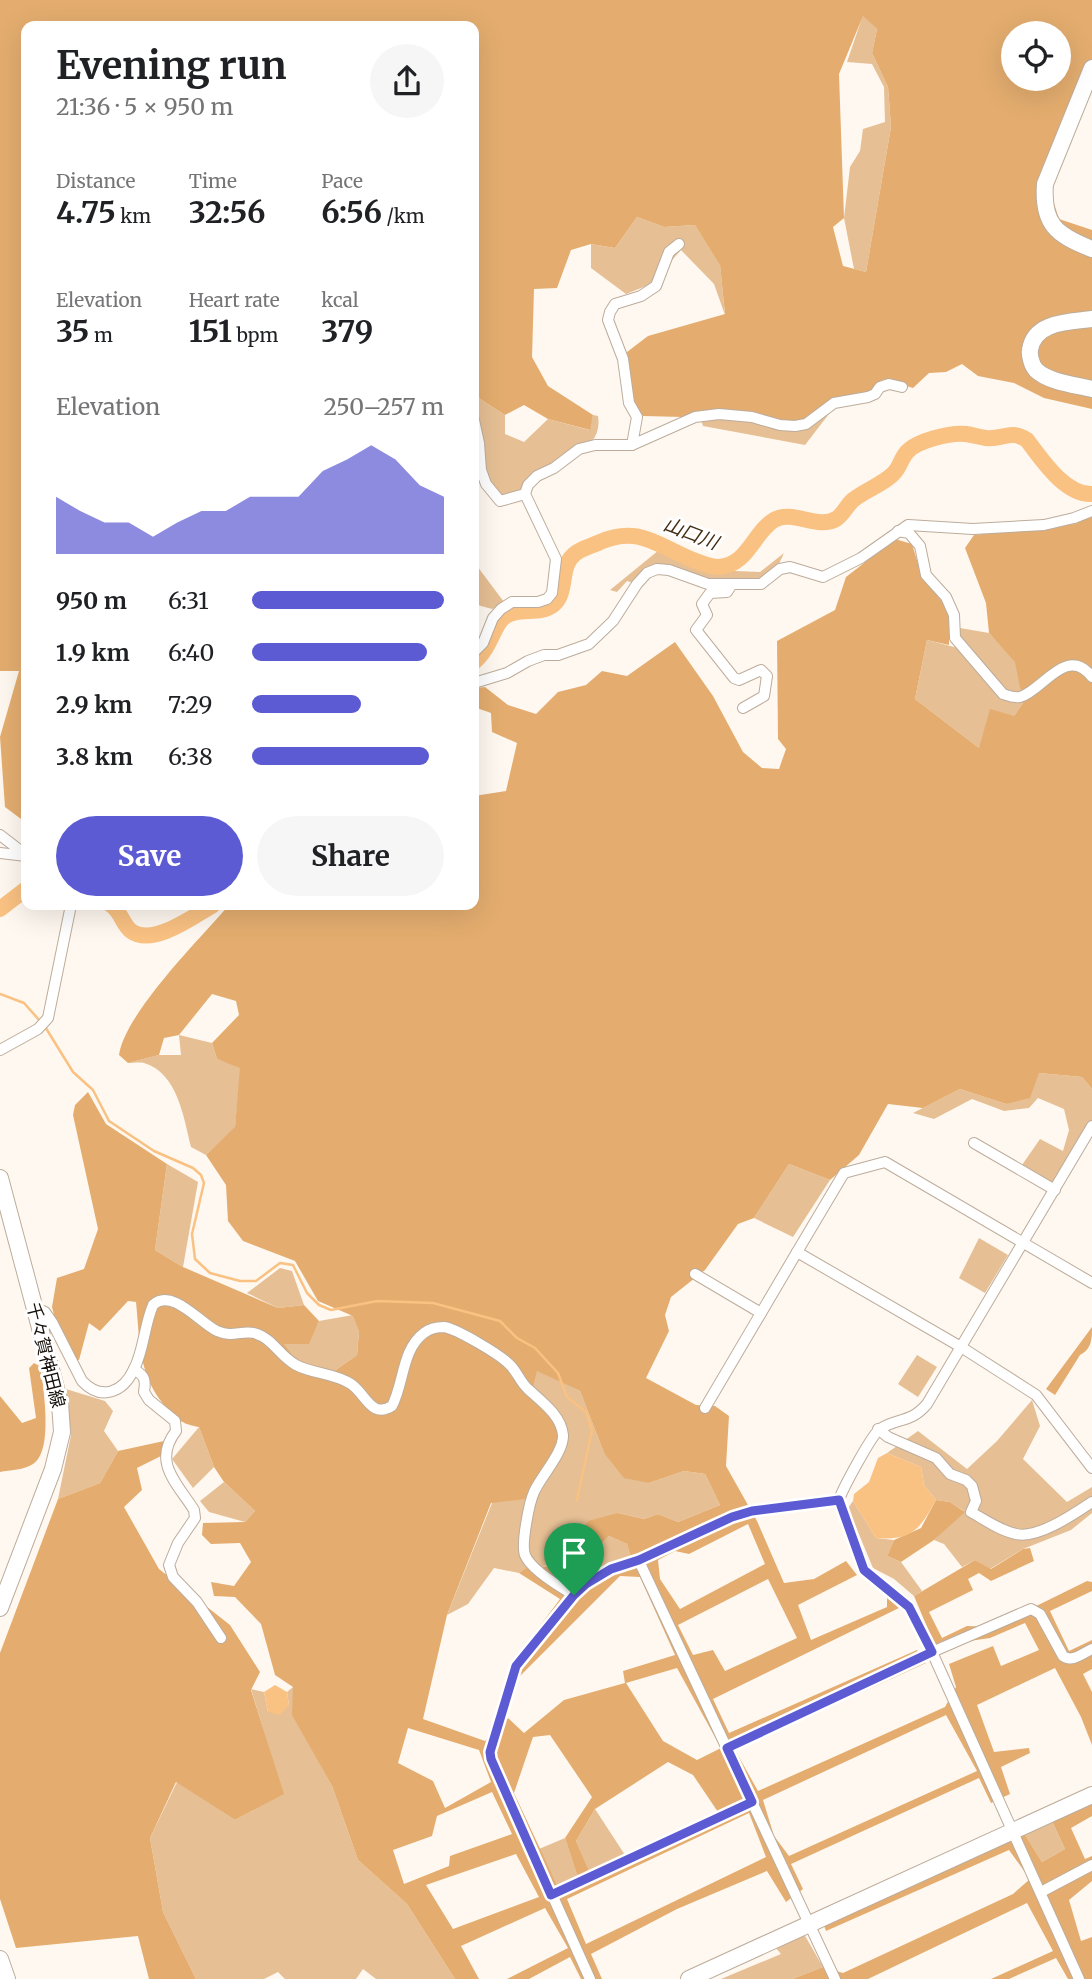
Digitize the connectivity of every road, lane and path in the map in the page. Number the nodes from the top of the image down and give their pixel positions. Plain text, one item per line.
1 (1092, 68) edge
2 (679, 244) dead end
3 (1092, 249) edge
4 (1092, 319) edge
5 (902, 387) dead end
6 (1092, 389) edge
7 (479, 439) edge
8 (632, 445) junction
9 (525, 494) junction
10 (1092, 511) edge
11 (898, 531) junction
12 (732, 584) junction
13 (479, 647) edge
14 (1092, 677) edge
15 (479, 681) edge
16 (743, 708) dead end
17 (0, 835) edge
18 (21, 852) edge
19 (0, 853) edge
20 (21, 855) edge
21 (70, 910) edge
22 (0, 1050) edge
23 (1092, 1126) edge
24 (974, 1143) dead end
25 (0, 1178) edge
26 (1055, 1190) junction
27 (8, 1231) edge
28 (1022, 1242) junction
29 (797, 1252) junction
30 (695, 1274) dead end
31 (1092, 1283) edge
32 (34, 1307) junction
33 (761, 1313) junction
34 (961, 1347) junction
35 (134, 1369) junction
36 (705, 1409) dead end
37 (878, 1429) junction
38 (1092, 1468) edge
39 (839, 1500) junction
40 (1092, 1502) edge
41 (639, 1560) junction
42 (574, 1595) junction
43 (0, 1608) edge
44 (221, 1638) dead end
45 (1092, 1649) edge
46 (932, 1652) junction
47 (727, 1748) junction
48 (1092, 1795) edge
49 (752, 1802) junction
50 (1014, 1830) junction
51 (1092, 1865) edge
52 (1041, 1892) junction
53 (551, 1895) junction
54 (809, 1924) junction
55 (0, 1959) edge
56 (7, 1979) edge
57 (590, 1979) edge
58 (689, 1979) edge
59 (835, 1979) edge
60 (1079, 1979) edge

1 - 3 street
2 - 8 street
4 - 6 street
5 - 8 street
7 - 9 street
8 - 9 street
9 - 13 street
10 - 11 street
11 - 12 street
11 - 14 street
12 - 15 street
12 - 16 street
17 - 18 street
19 - 20 street
21 - 22 street
23 - 26 street
24 - 26 street
25 - 27 street, 千々賀神田線
26 - 28 street
27 - 32 street, 千々賀神田線
28 - 29 street
28 - 31 street
28 - 34 street
29 - 33 street
29 - 34 street
30 - 33 street
32 - 35 street
32 - 43 street, 千々賀神田線
33 - 36 street
34 - 37 street
34 - 38 street
35 - 42 street
35 - 44 street
37 - 39 street
37 - 40 street
39 - 41 street
39 - 46 street
41 - 42 street
41 - 47 street
42 - 53 street
45 - 46 street
46 - 47 street
46 - 50 street
47 - 49 street
48 - 50 street
49 - 53 street
49 - 54 street
50 - 52 street
50 - 54 street
51 - 52 street
52 - 60 street
53 - 57 street
54 - 58 street
54 - 59 street
55 - 56 street

